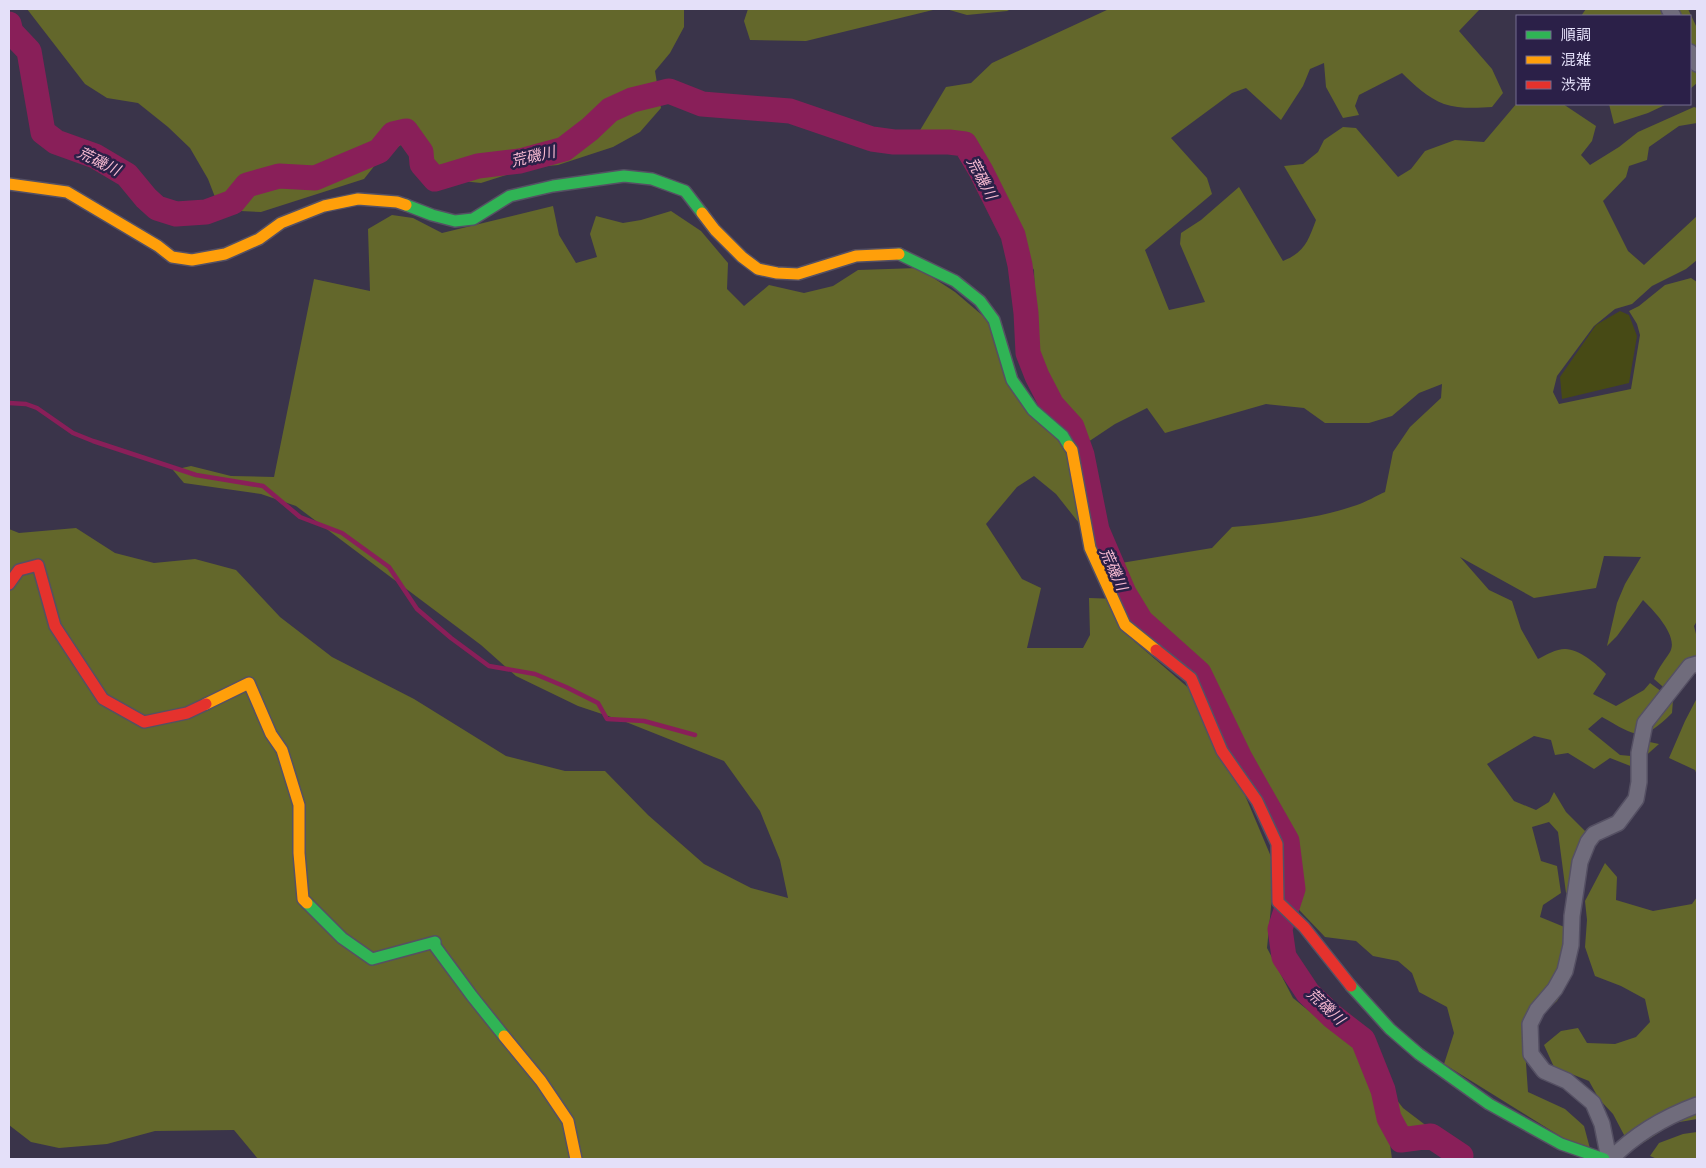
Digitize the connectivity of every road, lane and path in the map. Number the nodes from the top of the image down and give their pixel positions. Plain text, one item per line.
1 (9, 184) edge
2 (9, 584) edge
3 (1697, 664) edge
4 (1697, 1105) edge
5 (576, 1159) edge
6 (1604, 1159) edge
7 (1610, 1159) edge

1 - 6 street
2 - 5 street
3 - 7 street
4 - 7 street

